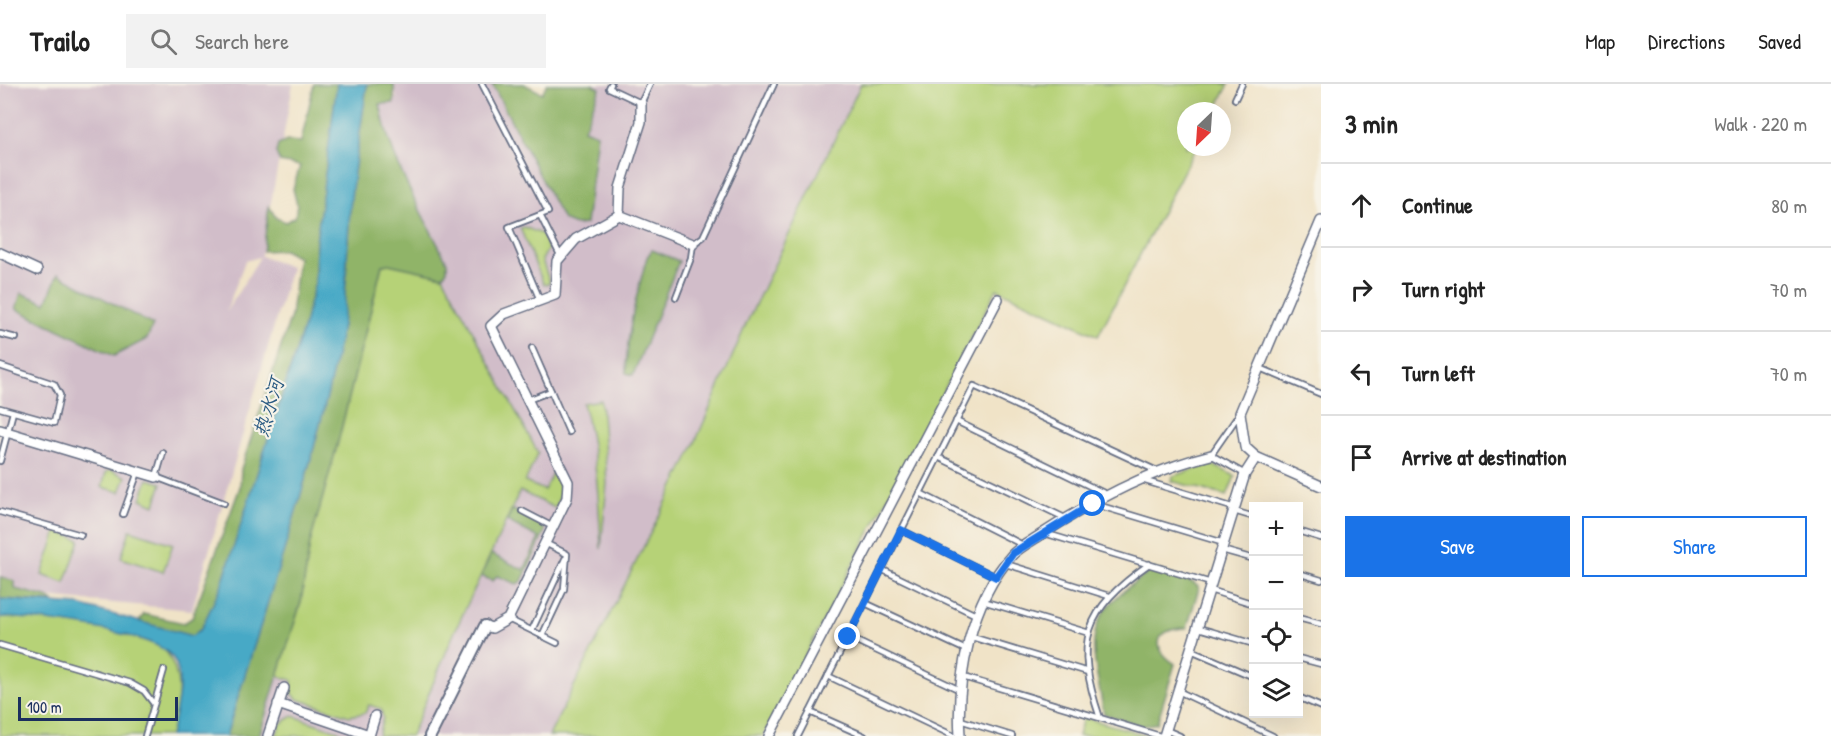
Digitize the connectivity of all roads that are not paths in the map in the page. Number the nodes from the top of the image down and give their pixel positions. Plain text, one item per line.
1 (482, 84) edge
2 (611, 84) edge
3 (650, 84) edge
4 (774, 84) edge
5 (1242, 84) edge
6 (1235, 99) dead end
7 (641, 103) junction
8 (540, 215) junction
9 (619, 215) junction
10 (1321, 221) edge
11 (693, 244) junction
12 (0, 253) edge
13 (561, 257) junction
14 (38, 270) dead end
15 (676, 297) dead end
16 (998, 299) dead end
17 (540, 300) junction
18 (0, 334) edge
19 (16, 338) dead end
20 (532, 348) dead end
21 (0, 366) edge
22 (1259, 367) junction
23 (551, 391) junction
24 (1321, 394) edge
25 (528, 400) junction
26 (0, 408) edge
27 (14, 412) junction
28 (1239, 413) junction
29 (956, 421) junction
30 (4, 431) edge
31 (569, 432) dead end
32 (163, 453) dead end
33 (1211, 455) junction
34 (938, 457) junction
35 (1256, 457) junction
36 (0, 461) edge
37 (138, 472) junction
38 (1158, 472) junction
39 (1245, 474) junction
40 (156, 477) junction
41 (1140, 479) junction
42 (1321, 486) edge
43 (920, 493) junction
44 (1108, 495) junction
45 (224, 502) dead end
46 (1093, 504) junction
47 (1234, 509) junction
48 (522, 511) dead end
49 (0, 513) edge
50 (123, 514) dead end
51 (1249, 515) edge
52 (1067, 519) junction
53 (553, 527) junction
54 (901, 530) junction
55 (1303, 532) edge
56 (1044, 533) junction
57 (81, 535) dead end
58 (1321, 538) edge
59 (545, 543) junction
60 (1025, 546) junction
61 (1223, 547) junction
62 (567, 554) junction
63 (1249, 558) edge
64 (1005, 564) junction
65 (1149, 564) junction
66 (881, 569) junction
67 (1303, 574) edge
68 (996, 577) junction
69 (1321, 580) edge
70 (1210, 587) junction
71 (1109, 596) junction
72 (982, 600) junction
73 (1249, 602) edge
74 (865, 603) junction
75 (978, 616) junction
76 (508, 619) junction
77 (1303, 619) edge
78 (1321, 624) edge
79 (485, 626) joint
80 (1198, 628) junction
81 (532, 630) junction
82 (1089, 633) junction
83 (542, 636) junction
84 (848, 637) junction
85 (972, 638) junction
86 (557, 643) dead end
87 (1249, 643) edge
88 (0, 645) edge
89 (1191, 650) junction
90 (968, 651) junction
91 (1303, 659) edge
92 (1321, 664) edge
93 (164, 670) dead end
94 (1088, 672) junction
95 (1249, 675) edge
96 (828, 676) junction
97 (963, 677) junction
98 (284, 687) dead end
99 (962, 691) junction
100 (1178, 691) junction
101 (1303, 699) edge
102 (154, 704) junction
103 (278, 704) junction
104 (1321, 707) edge
105 (810, 712) junction
106 (375, 716) dead end
107 (1100, 718) junction
108 (959, 720) junction
109 (1164, 734) edge
110 (145, 736) edge
111 (268, 736) edge
112 (369, 736) edge
113 (430, 736) edge
114 (769, 736) edge
115 (798, 736) edge
116 (864, 736) edge
117 (954, 736) edge
118 (960, 736) edge
119 (1012, 736) edge
120 (1180, 736) edge
121 (1273, 736) edge

1 - 8 lane
2 - 7 lane
3 - 7 lane
4 - 11 lane
5 - 6 lane
7 - 9 street
8 - 13 lane
8 - 17 lane
9 - 11 street
9 - 13 street
10 - 22 street
11 - 15 lane
12 - 14 street
13 - 17 street
16 - 114 street
17 - 25 street
18 - 19 lane
20 - 23 lane
21 - 27 lane
22 - 24 lane
22 - 28 street
23 - 25 lane
23 - 31 lane
25 - 53 street
26 - 27 lane
27 - 30 lane
28 - 33 lane
28 - 35 street
29 - 34 lane
29 - 38 lane
29 - 44 lane
30 - 36 lane
30 - 37 street
32 - 40 lane
33 - 38 street
33 - 39 lane
34 - 43 lane
34 - 52 lane
35 - 39 street
35 - 42 street
37 - 40 street
37 - 50 lane
38 - 41 street
39 - 47 street
40 - 45 lane
41 - 44 street
41 - 47 lane
43 - 54 lane
43 - 60 lane
44 - 46 street
46 - 52 street
46 - 61 lane
47 - 51 lane
47 - 61 street
48 - 53 lane
49 - 57 lane
52 - 56 street
53 - 59 street
54 - 66 lane
54 - 68 lane
55 - 58 lane
56 - 60 street
56 - 65 lane
59 - 62 lane
59 - 76 street
60 - 64 street
61 - 63 lane
61 - 70 street
62 - 81 lane
62 - 83 lane
64 - 68 street
64 - 71 lane
65 - 70 lane
65 - 71 lane
66 - 74 lane
66 - 75 lane
67 - 69 lane
68 - 72 street
70 - 73 lane
70 - 80 street
71 - 82 lane
72 - 75 street
72 - 82 lane
74 - 84 lane
74 - 90 lane
75 - 85 street
76 - 79 street
76 - 81 lane
77 - 78 lane
79 - 113 street
80 - 87 lane
80 - 89 street
81 - 83 lane
82 - 94 lane
83 - 86 lane
84 - 96 lane
84 - 99 lane
85 - 90 street
85 - 94 lane
88 - 102 lane
89 - 95 lane
89 - 100 street
90 - 97 street
91 - 92 lane
93 - 102 lane
94 - 107 lane
96 - 105 lane
96 - 117 lane
97 - 99 street
97 - 107 lane
98 - 103 street
99 - 108 street
100 - 109 street
100 - 121 lane
101 - 104 lane
102 - 110 lane
103 - 111 street
103 - 112 street
105 - 115 lane
105 - 116 lane
106 - 112 street
107 - 109 lane
108 - 118 street
108 - 119 lane
109 - 120 lane

